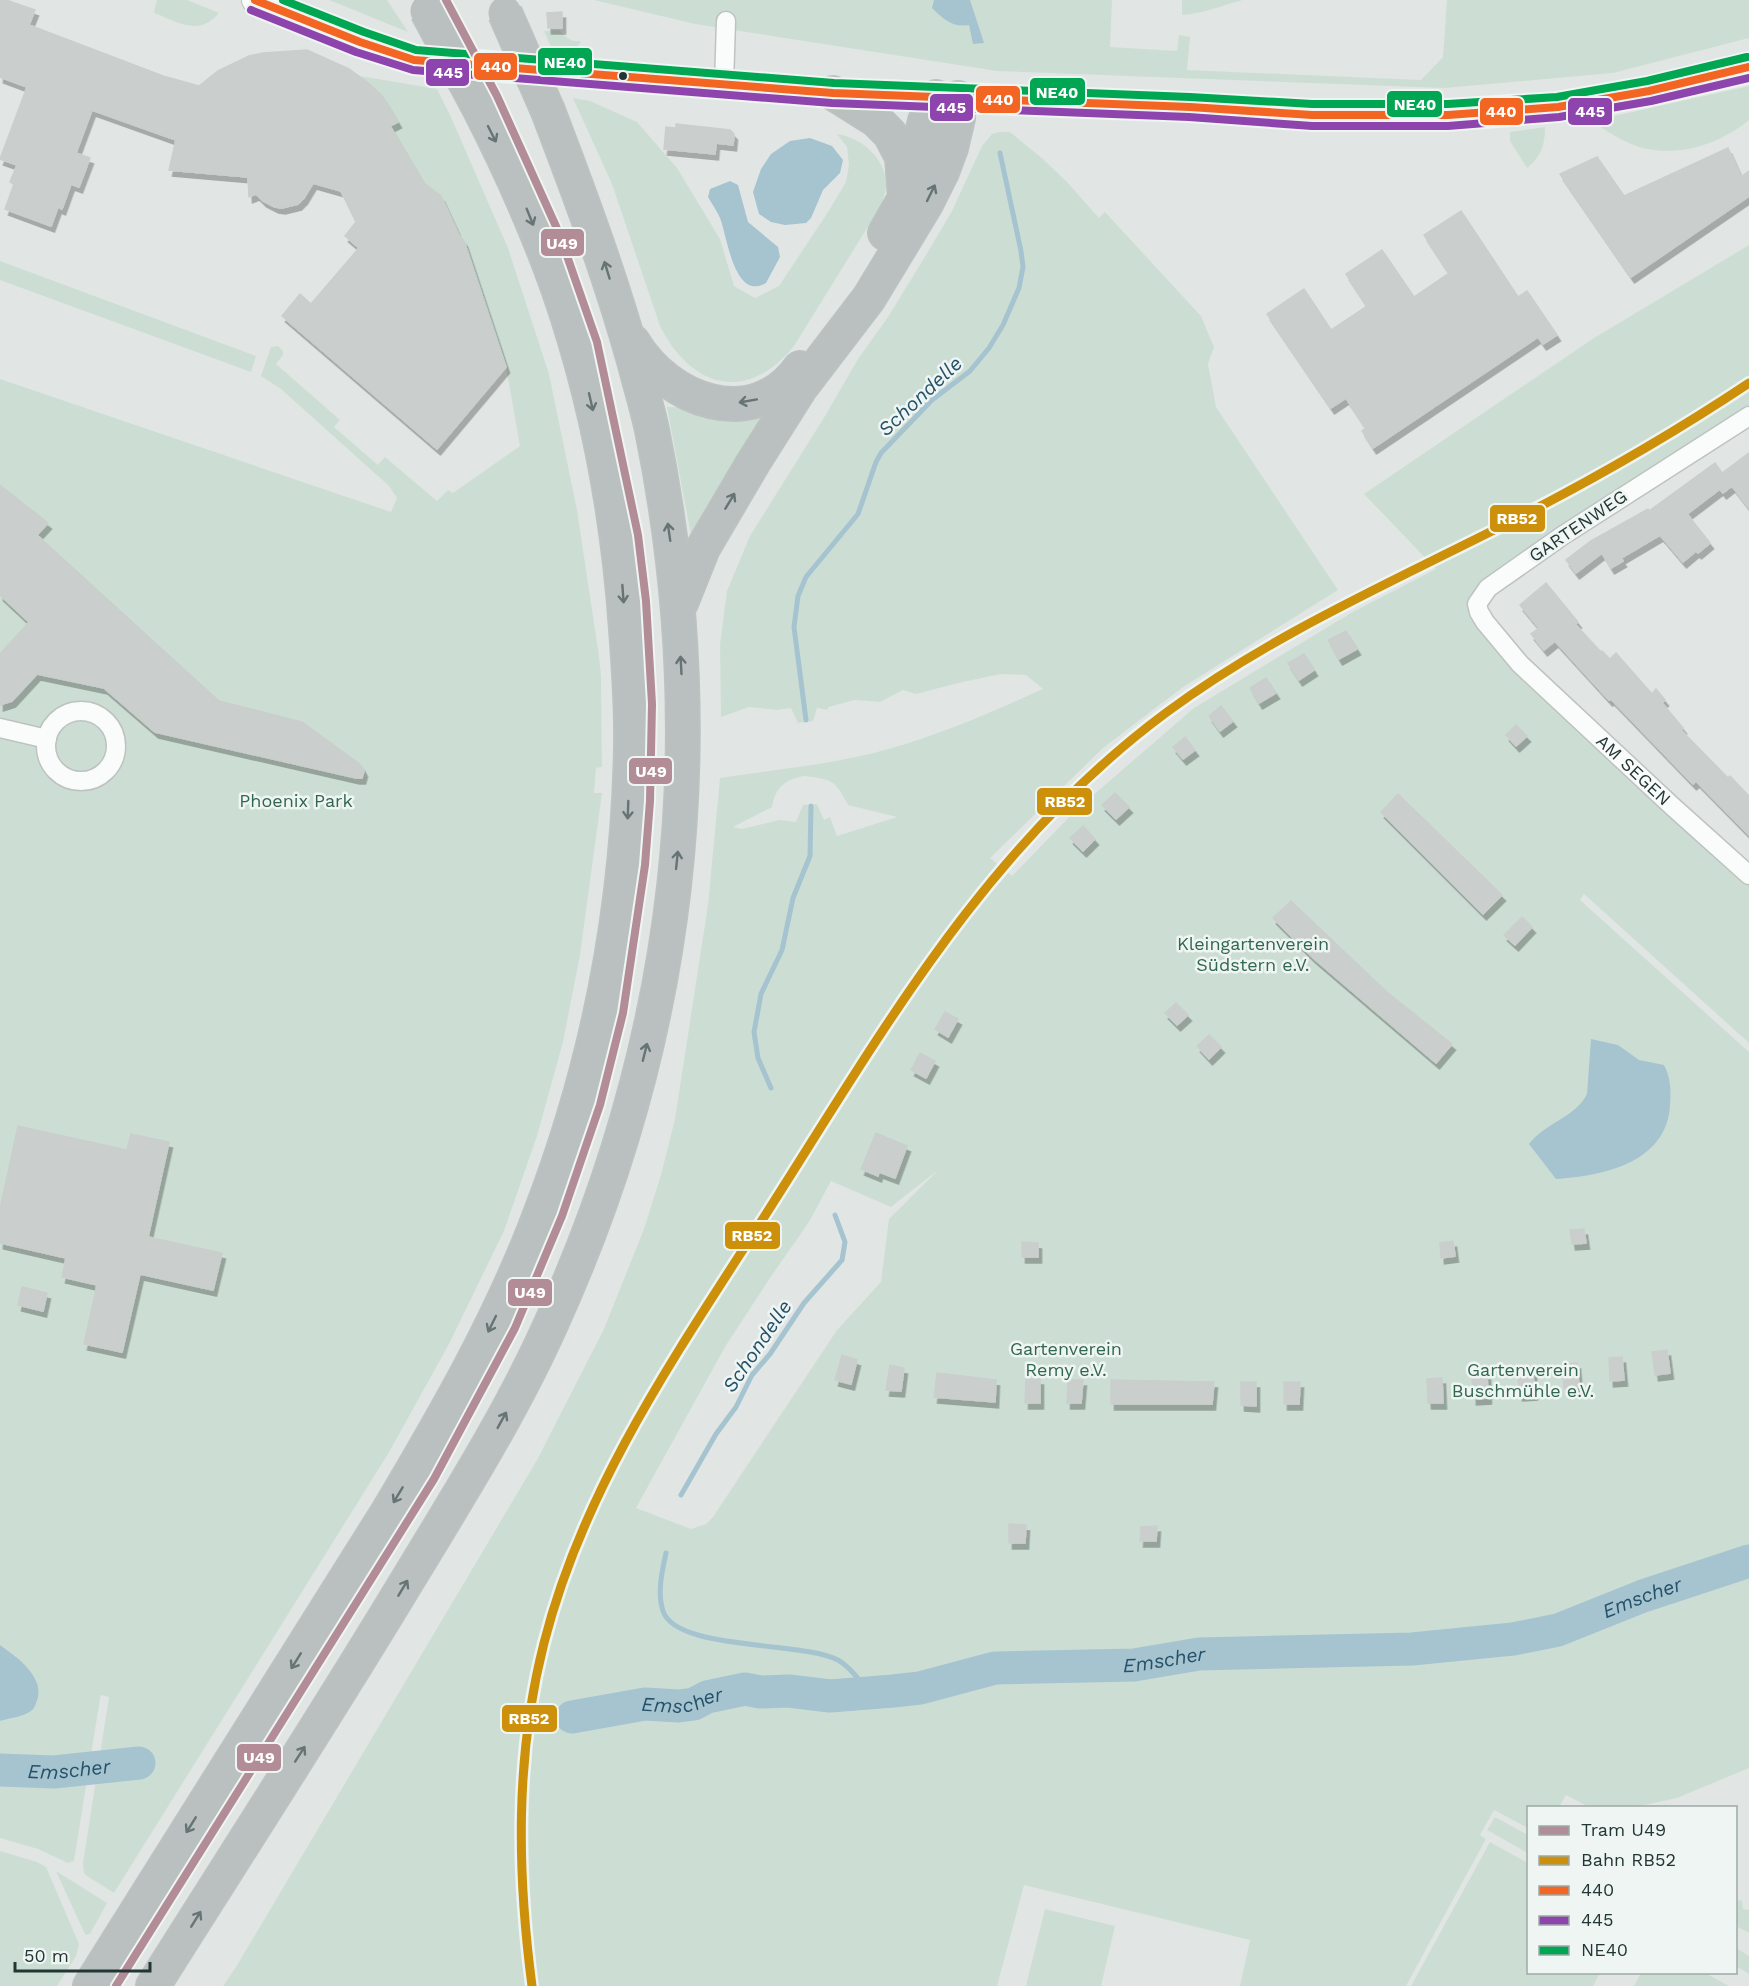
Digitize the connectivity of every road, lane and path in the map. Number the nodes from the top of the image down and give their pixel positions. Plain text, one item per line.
1 (255, 0) edge
2 (424, 5) edge
3 (502, 6) edge
4 (726, 21) dead end
5 (1749, 67) edge
6 (724, 84) junction
7 (833, 93) junction
8 (947, 97) junction
9 (905, 198) junction
10 (624, 326) junction
11 (1749, 416) edge
12 (678, 611) junction
13 (1520, 664) joint
14 (0, 728) edge
15 (47, 739) dead end
16 (1749, 875) edge
17 (90, 1986) edge
18 (153, 1986) edge

1 - 6 main road
2 -> 17 highway, bridge
10 -> 3 highway, bridge
4 - 6 street
5 - 8 main road
6 - 7 main road
7 - 8 main road
7 - 9 highway
8 - 9 highway
12 -> 8 highway
9 -> 10 highway
12 -> 10 highway
11 - 13 street, GARTENWEG
18 -> 12 highway
13 - 16 street, AM SEGEN
14 - 15 street

